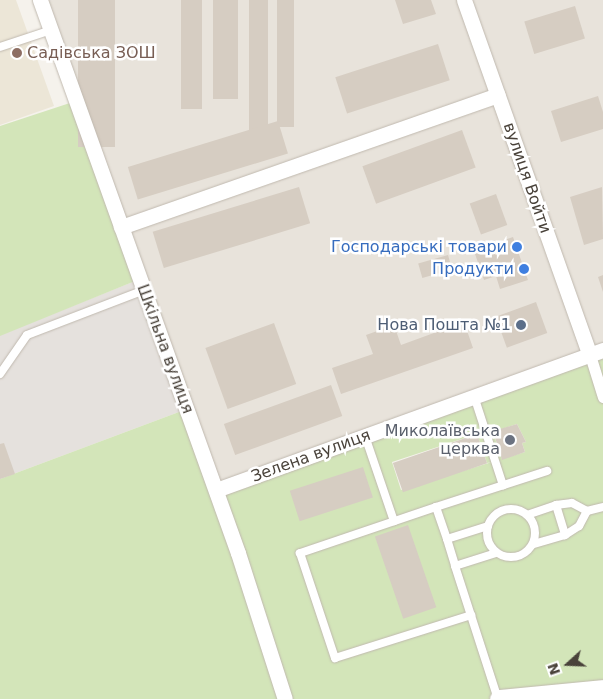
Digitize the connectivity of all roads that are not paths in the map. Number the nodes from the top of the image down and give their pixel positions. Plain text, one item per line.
1 (40, 0) edge
2 (464, 0) edge
3 (51, 30) junction
4 (0, 46) edge
5 (498, 95) junction
6 (121, 227) junction
7 (144, 290) junction
8 (596, 353) edge
9 (0, 374) edge
10 (474, 396) junction
11 (603, 397) edge
12 (365, 436) junction
13 (547, 471) dead end
14 (502, 485) junction
15 (216, 490) junction
16 (556, 505) junction
17 (436, 507) junction
18 (603, 507) edge
19 (587, 511) junction
20 (527, 515) junction
21 (394, 521) junction
22 (488, 526) junction
23 (565, 535) junction
24 (447, 539) junction
25 (533, 544) junction
26 (496, 553) junction
27 (455, 566) junction
28 (471, 615) junction
29 (603, 689) edge
30 (285, 699) edge
31 (499, 699) edge

1 - 3 street, Шкільна вулиця
2 - 5 street, вулиця Войти
3 - 4 lane
3 - 6 street, Шкільна вулиця
5 - 6 street
5 - 8 street, вулиця Войти
6 - 7 street, Шкільна вулиця
7 - 9 lane
7 - 15 street, Шкільна вулиця
8 - 10 street, Зелена вулиця
8 - 11 street
10 - 12 street, Зелена вулиця
10 - 14 lane
12 - 15 street, Зелена вулиця
12 - 21 lane
13 - 14 lane
14 - 17 lane
15 - 30 street, Шкільна вулиця
16 - 19 lane
16 - 20 lane
16 - 23 lane
17 - 21 lane
17 - 24 lane
18 - 19 lane
19 - 23 lane
20 - 22 lane
20 - 25 lane
21 - 28 lane
22 - 24 lane
22 - 26 lane
23 - 25 lane
24 - 27 lane
25 - 26 lane
26 - 27 lane
27 - 28 lane
28 - 31 lane
29 - 31 street

